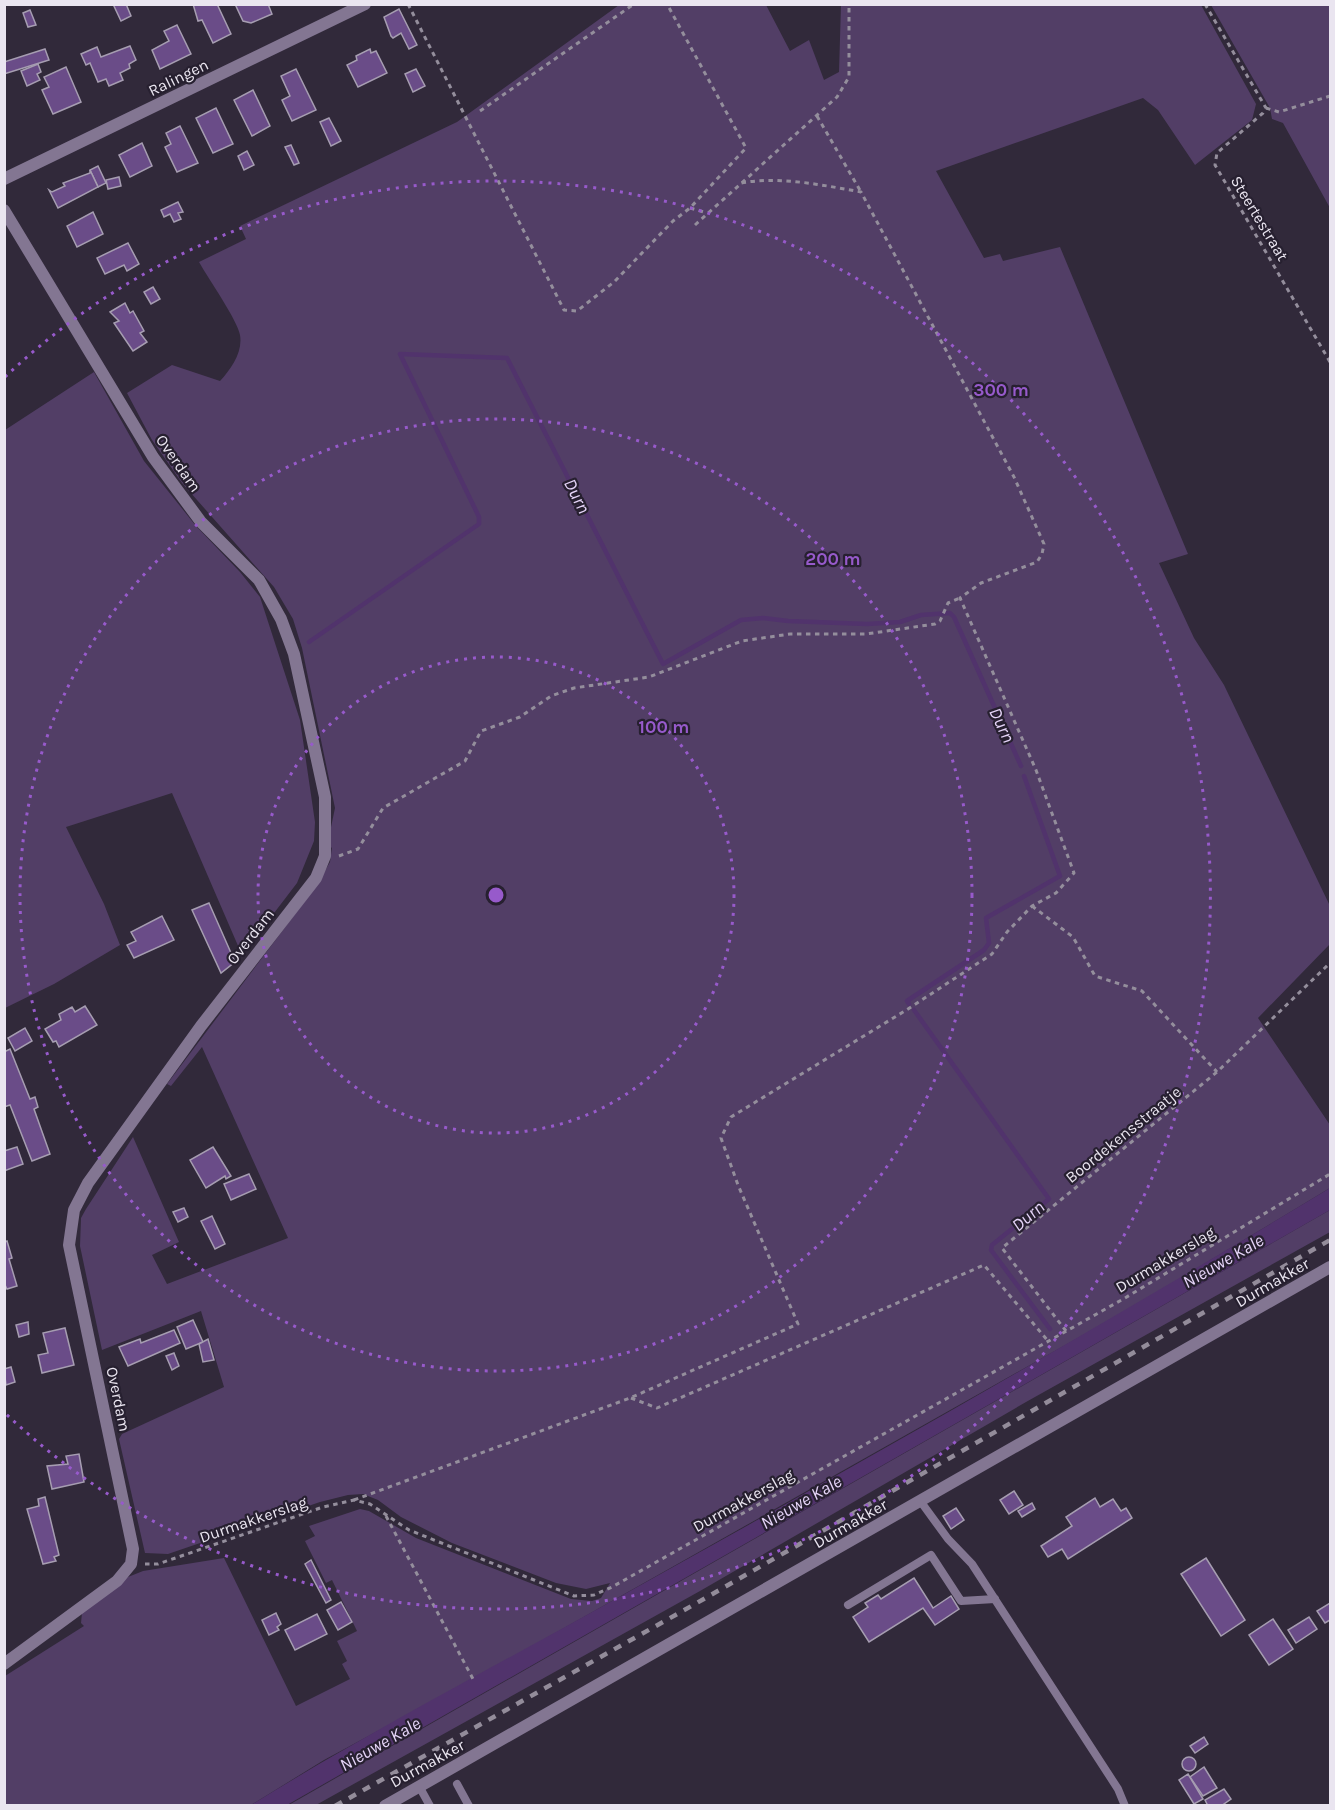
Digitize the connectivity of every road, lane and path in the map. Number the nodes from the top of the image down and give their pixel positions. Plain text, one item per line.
1 (365, 4) edge
2 (408, 4) edge
3 (634, 4) edge
4 (667, 4) edge
5 (849, 4) edge
6 (1205, 4) edge
7 (1330, 96) edge
8 (1266, 108) junction
9 (480, 111) dead end
10 (817, 115) junction
11 (4, 179) edge
12 (741, 183) junction
13 (861, 192) junction
14 (690, 208) junction
15 (4, 210) edge
16 (706, 213) junction
17 (695, 225) dead end
18 (1330, 362) edge
19 (960, 598) junction
20 (325, 856) junction
21 (1032, 906) junction
22 (1330, 963) edge
23 (1217, 1072) junction
24 (1330, 1174) edge
25 (1330, 1267) edge
26 (1066, 1331) junction
27 (1048, 1341) junction
28 (630, 1398) junction
29 (354, 1500) junction
30 (921, 1502) junction
31 (385, 1514) junction
32 (131, 1564) junction
33 (995, 1599) junction
34 (848, 1605) dead end
35 (4, 1664) edge
36 (473, 1679) dead end
37 (457, 1784) dead end
38 (419, 1786) junction
39 (385, 1806) edge
40 (430, 1806) edge
41 (470, 1806) edge
42 (1125, 1806) edge

1 - 11 street, Ralingen
2 - 14 path
3 - 9 path
4 - 14 path
5 - 10 path
6 - 8 path
7 - 8 path
8 - 18 path, Steertestraat
10 - 12 path
10 - 13 path
12 - 13 path
12 - 16 path
13 - 19 path
14 - 16 path
15 - 20 street, Overdam
16 - 17 path
19 - 20 path
19 - 21 path
20 - 32 street, Overdam
21 - 23 path
21 - 28 path
22 - 23 path, Boordekensstraatje
23 - 26 path, Boordekensstraatje
24 - 26 path, Durmakkerslag
25 - 30 street, Durmakker
26 - 27 path, Durmakkerslag
27 - 28 path
27 - 31 path, Durmakkerslag
28 - 29 path
29 - 31 path, Durmakkerslag
29 - 32 path, Durmakkerslag
30 - 33 lane
30 - 38 street, Durmakker
31 - 36 path
32 - 35 street
33 - 34 lane
33 - 42 lane
37 - 41 lane
38 - 39 street, Durmakker
38 - 40 lane

